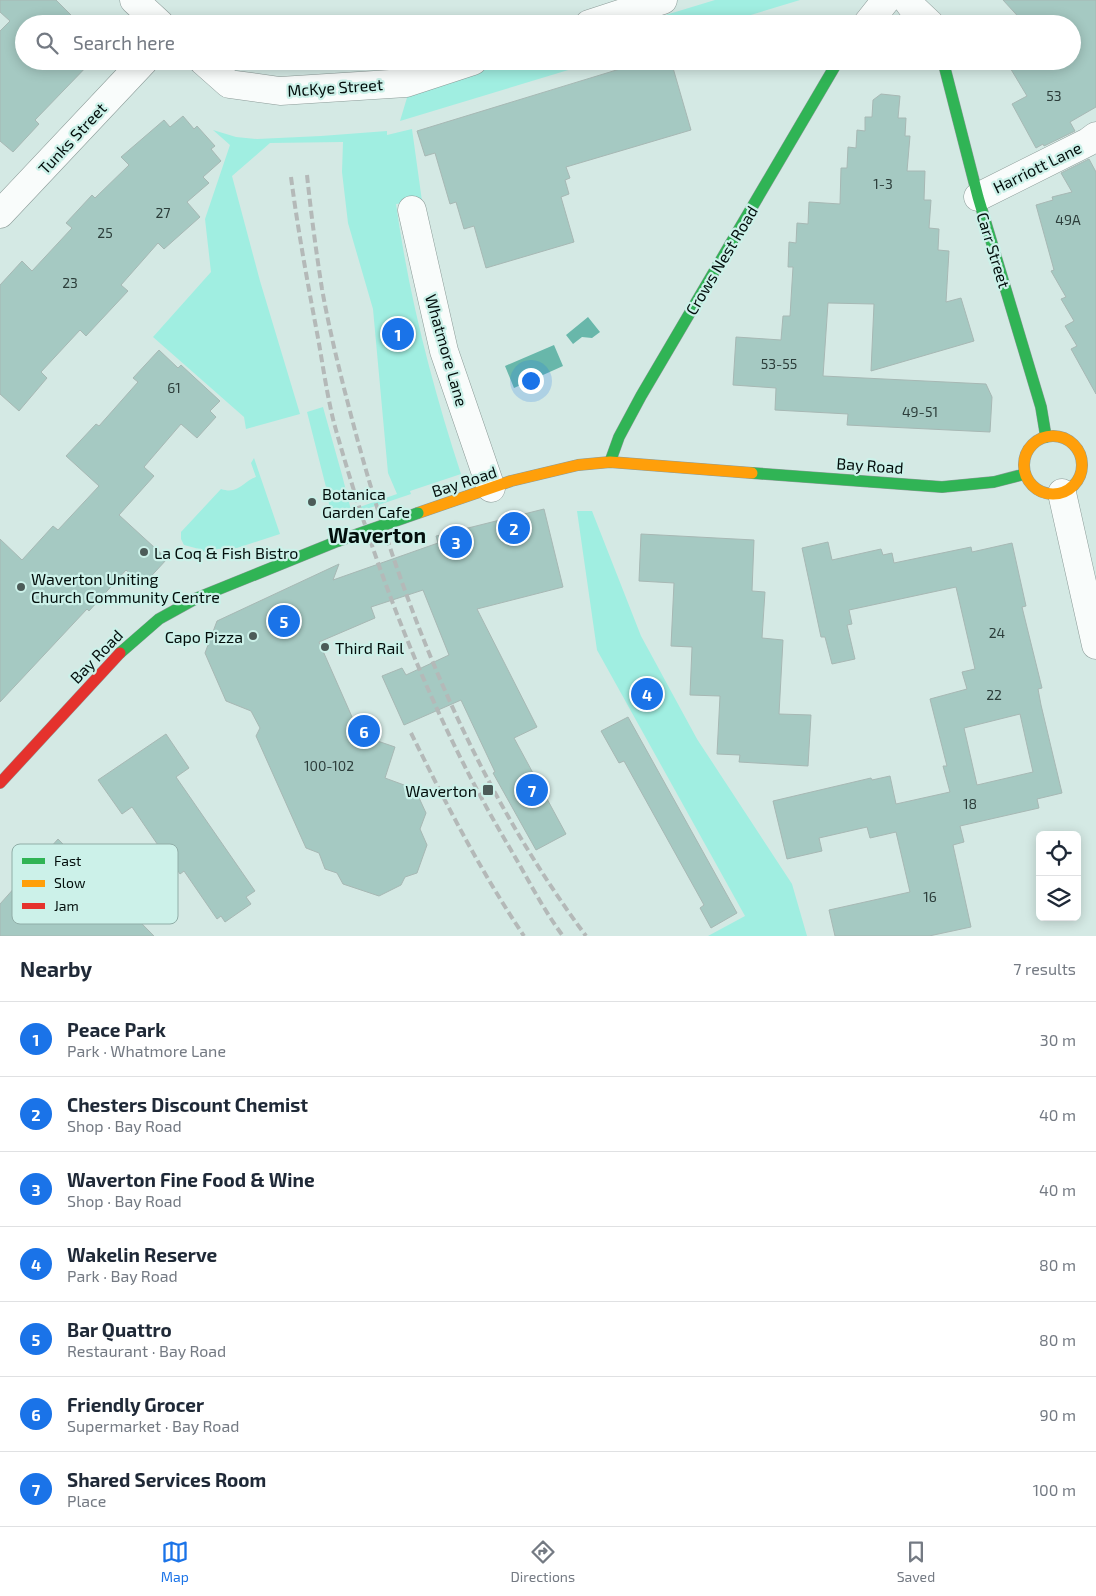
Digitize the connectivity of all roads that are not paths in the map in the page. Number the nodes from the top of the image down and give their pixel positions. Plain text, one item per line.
1 (134, 0) edge
2 (663, 0) edge
3 (866, 0) edge
4 (886, 0) edge
5 (907, 0) edge
6 (928, 0) edge
7 (150, 15) edge
8 (617, 15) edge
9 (857, 15) edge
10 (874, 15) edge
11 (921, 15) edge
12 (930, 15) edge
13 (136, 70) edge
14 (213, 70) edge
15 (446, 70) edge
16 (833, 70) edge
17 (945, 70) edge
18 (1096, 136) edge
19 (978, 197) junction
20 (412, 210) dead end
21 (0, 214) edge
22 (1046, 437) junction
23 (610, 462) junction
24 (1025, 474) junction
25 (491, 488) junction
26 (1062, 493) junction
27 (1096, 645) edge
28 (0, 783) edge

1 - 7 street
2 - 8 street
3 - 9 street
4 - 10 street
5 - 11 street
6 - 12 street
13 - 21 street, Tunks Street
14 - 15 street, McKye Street
16 - 23 street, Crows Nest Road
17 - 19 street, Carr Street
18 - 19 street, Harriott Lane
19 - 22 street, Carr Street
20 - 25 street, Whatmore Lane
22 - 24 street
22 - 26 street
23 - 24 street, Bay Road
23 - 25 street, Bay Road
24 - 26 street
25 - 28 street, Bay Road, bridge
26 - 27 street

